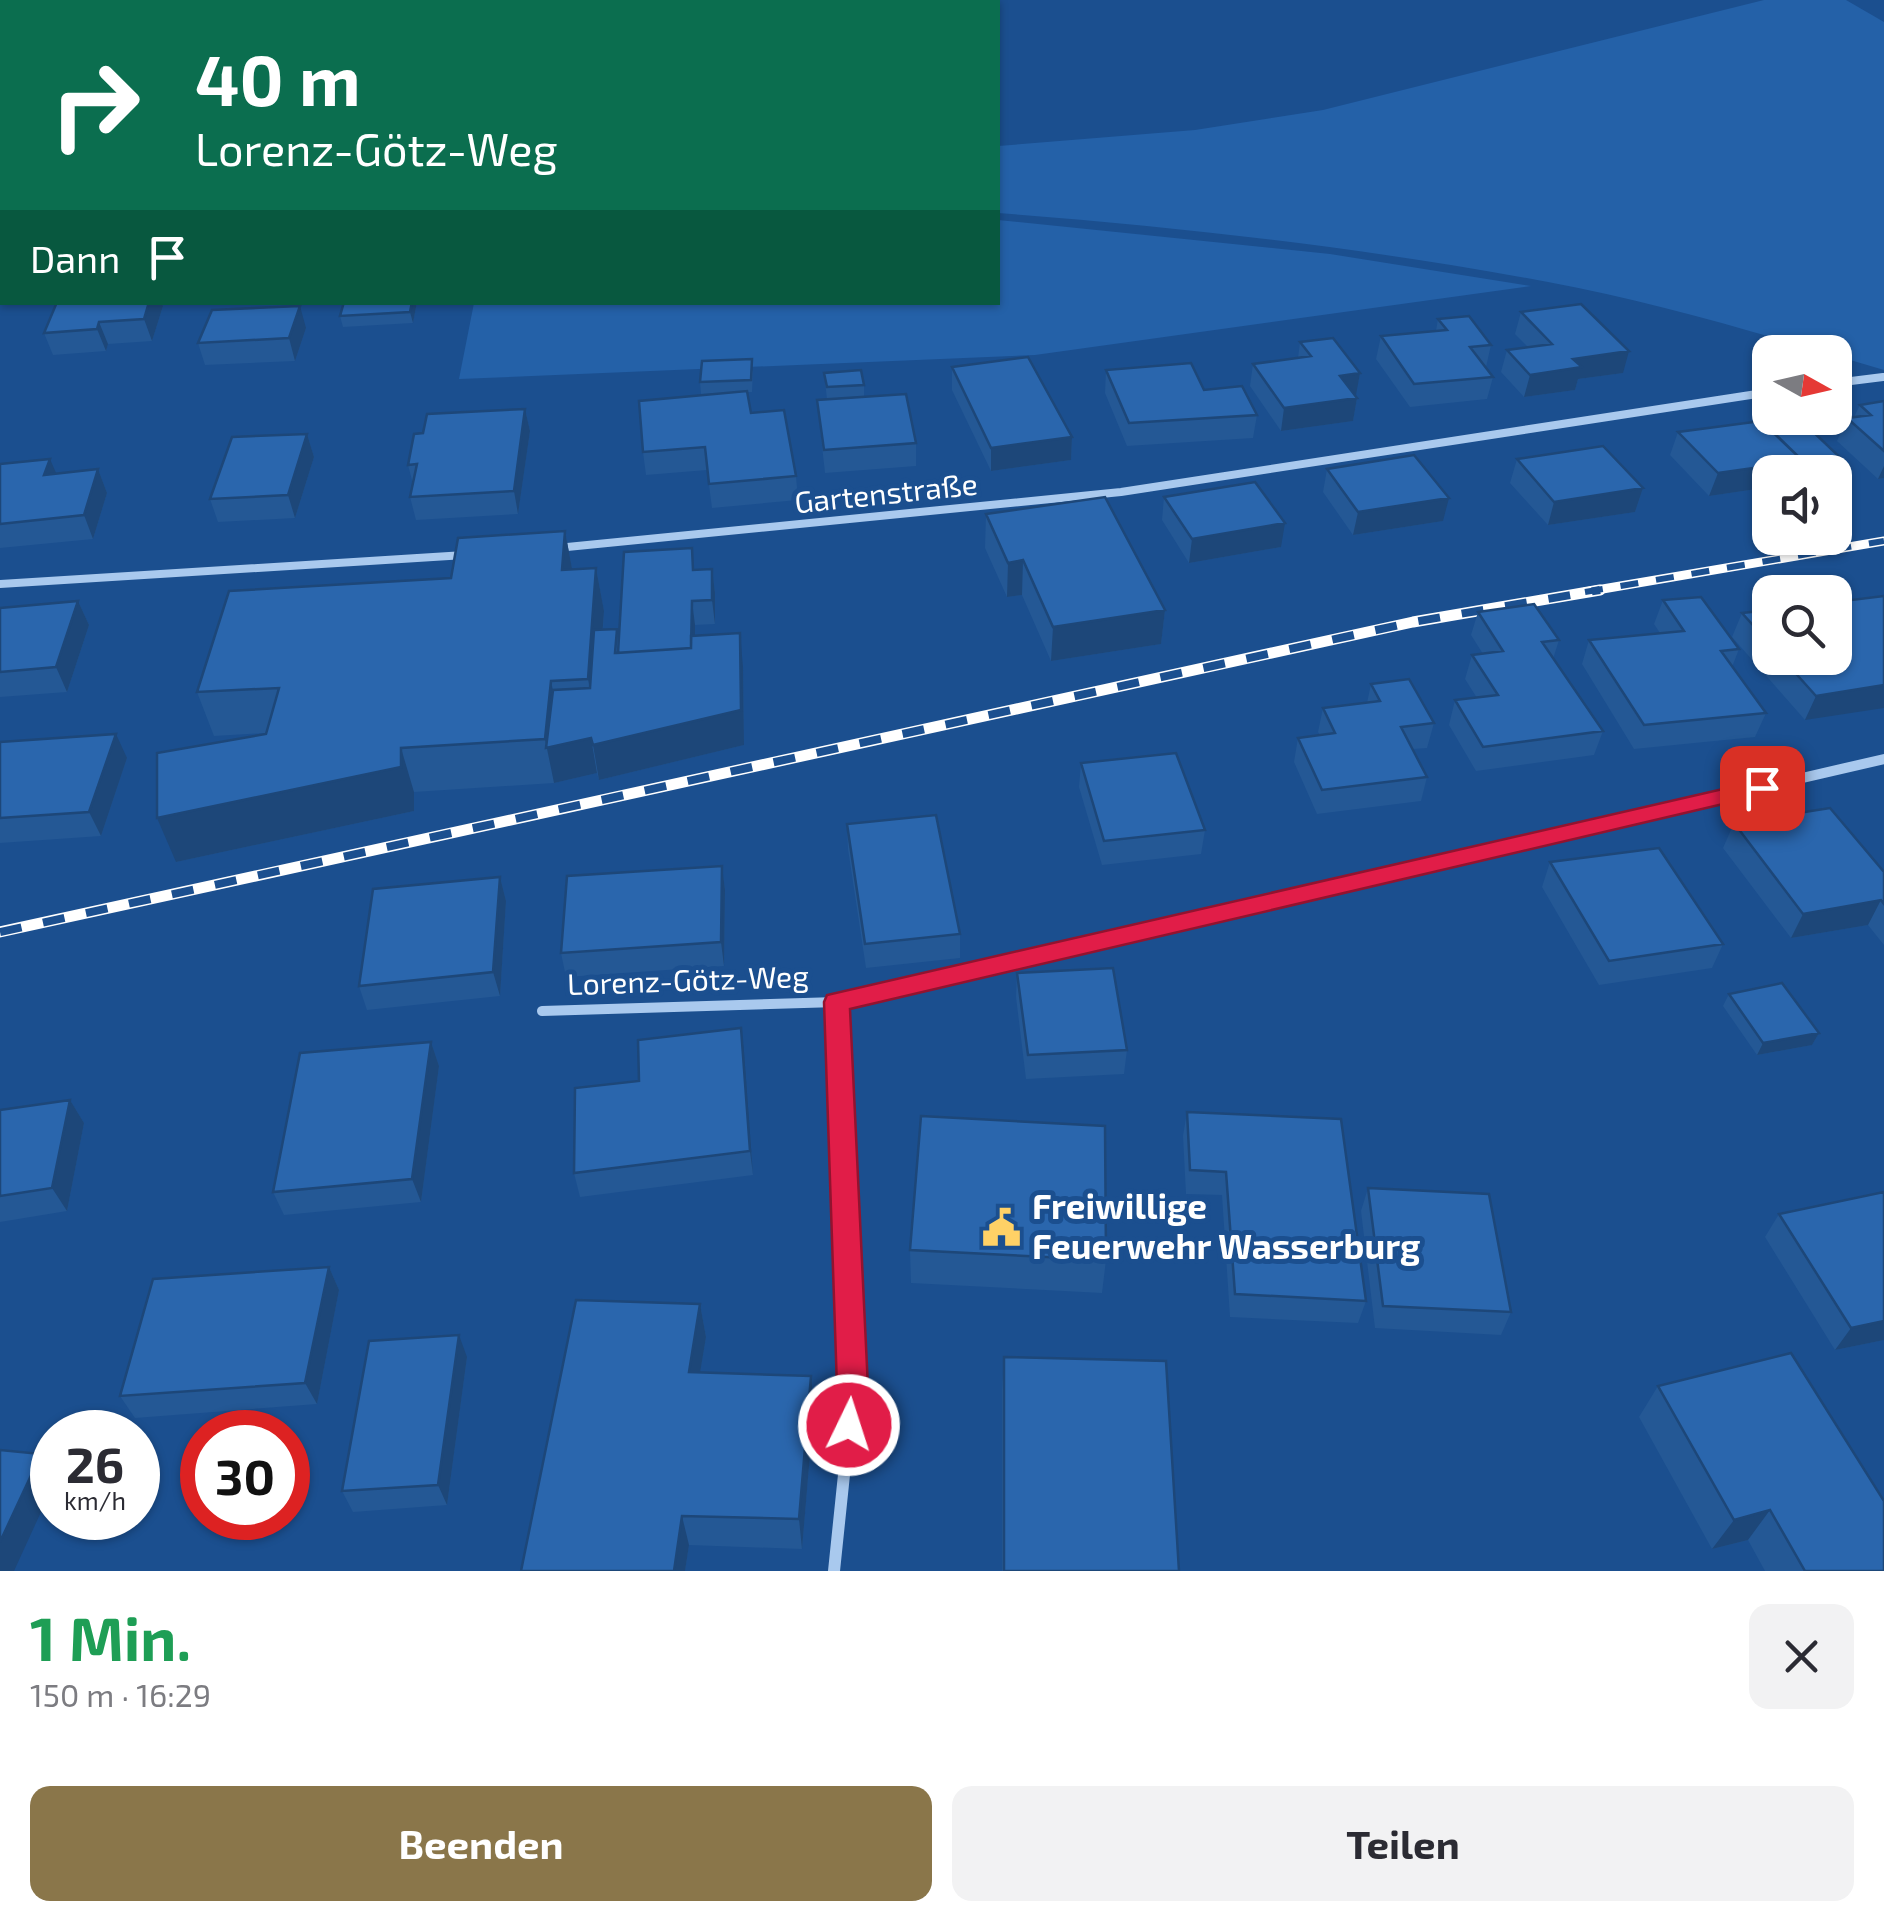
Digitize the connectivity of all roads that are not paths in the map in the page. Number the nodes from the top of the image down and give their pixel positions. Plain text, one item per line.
1 (1883, 377) edge
2 (1852, 382) edge
3 (1752, 395) edge
4 (536, 550) edge
5 (480, 554) edge
6 (0, 584) edge
7 (1884, 759) edge
8 (836, 1002) junction
9 (542, 1011) dead end
10 (834, 1571) edge

1 - 2 street
3 - 4 street, Gartenstraße
5 - 6 street
7 - 8 street, Lorenz-Götz-Weg
8 - 9 street, Lorenz-Götz-Weg
8 - 10 street, Lorenz-Götz-Weg

